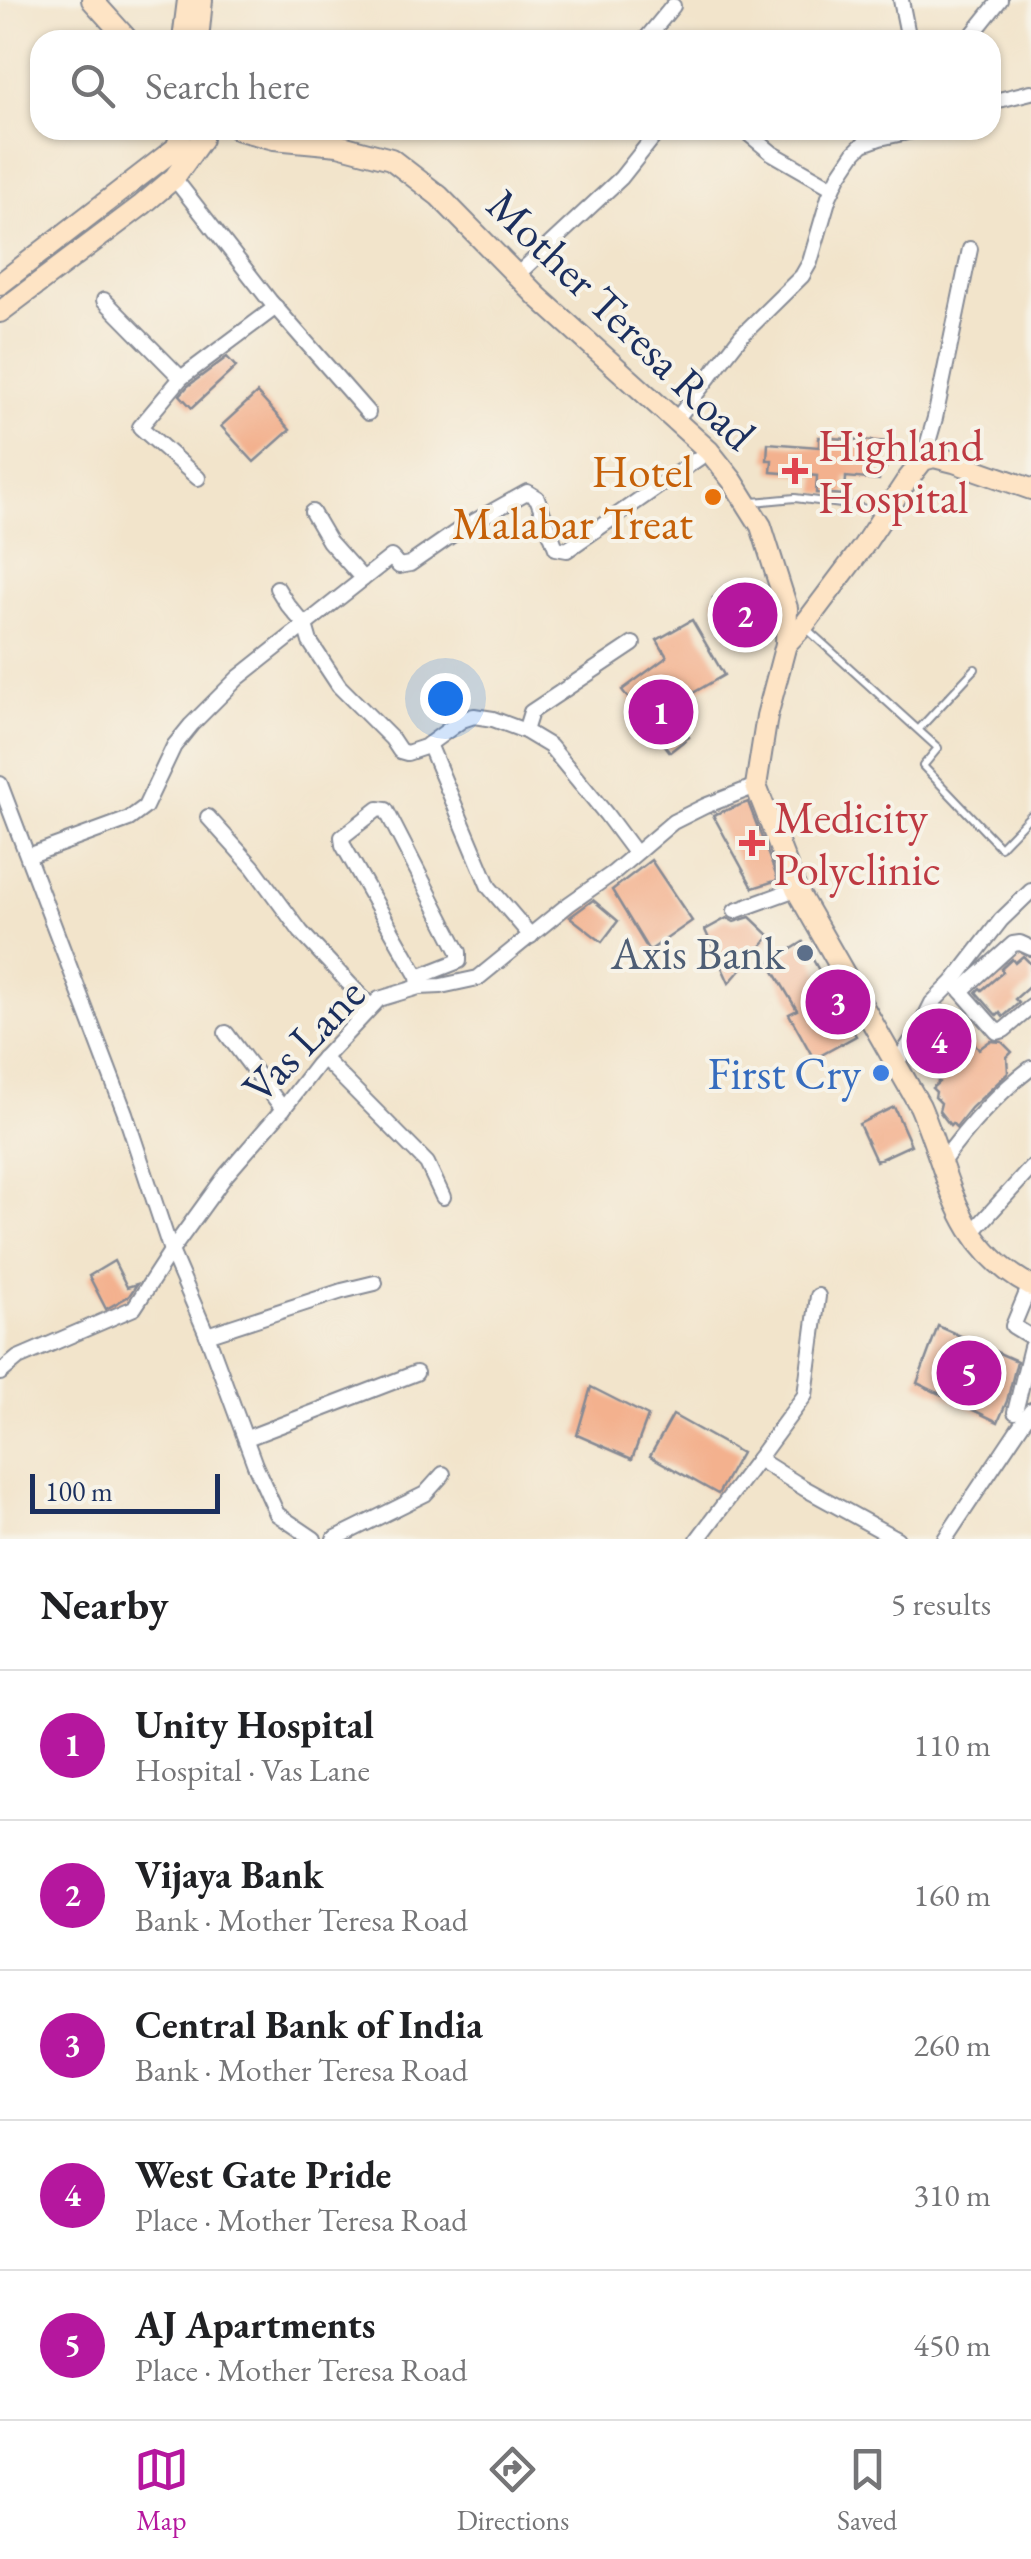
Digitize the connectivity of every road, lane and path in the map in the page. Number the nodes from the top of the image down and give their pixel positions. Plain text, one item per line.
1 (92, 0) edge
2 (188, 0) edge
3 (202, 0) edge
4 (901, 0) edge
5 (1000, 0) edge
6 (673, 6) dead end
7 (119, 30) edge
8 (186, 30) edge
9 (189, 30) edge
10 (653, 30) edge
11 (907, 30) edge
12 (975, 30) edge
13 (1031, 92) edge
14 (1001, 100) edge
15 (178, 140) edge
16 (202, 140) edge
17 (285, 140) edge
18 (651, 140) edge
19 (757, 140) edge
20 (875, 140) edge
21 (174, 178) junction
22 (833, 188) junction
23 (970, 249) dead end
24 (517, 276) junction
25 (2, 278) edge
26 (104, 300) dead end
27 (276, 308) junction
28 (0, 312) edge
29 (181, 378) junction
30 (368, 413) dead end
31 (675, 420) junction
32 (709, 452) junction
33 (923, 460) junction
34 (198, 478) dead end
35 (1031, 489) edge
36 (746, 503) junction
37 (312, 512) dead end
38 (886, 514) junction
39 (362, 579) junction
40 (278, 588) dead end
41 (305, 625) junction
42 (804, 625) junction
43 (633, 644) dead end
44 (786, 644) junction
45 (975, 669) dead end
46 (918, 729) junction
47 (525, 731) junction
48 (429, 744) junction
49 (0, 784) edge
50 (756, 786) junction
51 (1031, 815) edge
52 (208, 817) dead end
53 (634, 853) junction
54 (28, 856) junction
55 (796, 890) junction
56 (1031, 890) edge
57 (735, 912) dead end
58 (531, 936) junction
59 (1031, 948) edge
60 (418, 982) junction
61 (957, 986) junction
62 (370, 1006) junction
63 (1031, 1007) edge
64 (226, 1033) dead end
65 (323, 1058) junction
66 (896, 1064) junction
67 (1031, 1068) edge
68 (283, 1109) junction
69 (942, 1162) junction
70 (1031, 1168) edge
71 (443, 1196) dead end
72 (971, 1234) junction
73 (170, 1250) junction
74 (375, 1283) dead end
75 (1030, 1285) edge
76 (818, 1296) dead end
77 (207, 1335) junction
78 (1031, 1337) edge
79 (1031, 1347) edge
80 (0, 1373) edge
81 (416, 1373) dead end
82 (1023, 1411) edge
83 (247, 1438) junction
84 (758, 1459) junction
85 (443, 1474) dead end
86 (314, 1539) edge
87 (334, 1539) edge
88 (698, 1539) edge
89 (897, 1539) edge
90 (945, 1539) edge

1 - 7 main road
2 - 8 main road
3 - 9 main road
4 - 11 street
5 - 12 street
6 - 10 street
13 - 14 street
15 - 25 main road
16 - 21 main road
17 - 24 main road, Mother Teresa Road
18 - 24 street
19 - 22 street
20 - 22 street
21 - 27 street
21 - 28 main road
22 - 31 street
23 - 33 street
24 - 31 main road, Mother Teresa Road
26 - 29 street
27 - 29 street
27 - 30 street
29 - 34 street
31 - 32 main road, Mother Teresa Road
32 - 36 main road, Mother Teresa Road
32 - 39 street
33 - 35 main road
33 - 38 main road
36 - 38 lane
36 - 44 main road, Mother Teresa Road
37 - 39 street
38 - 42 main road
39 - 41 street
40 - 41 street
41 - 48 street
41 - 54 street
42 - 44 main road
42 - 46 lane
43 - 47 street
44 - 50 main road, Mother Teresa Road
45 - 46 lane
46 - 51 lane
47 - 48 street
47 - 53 street
48 - 58 street
49 - 54 street
50 - 53 street, Vas Lane
50 - 55 main road, Mother Teresa Road
52 - 62 street
53 - 58 street, Vas Lane
54 - 73 street
55 - 57 street
55 - 66 main road, Mother Teresa Road
56 - 61 street
58 - 60 street, Vas Lane
59 - 61 street
60 - 60 street
60 - 62 street, Vas Lane
61 - 63 street
61 - 66 street
62 - 65 street, Vas Lane
64 - 68 street
65 - 68 street, Vas Lane
65 - 71 street
66 - 69 main road, Mother Teresa Road
67 - 69 street
68 - 73 street, Vas Lane
69 - 72 main road, Mother Teresa Road
70 - 72 street
72 - 75 main road, Mother Teresa Road
73 - 77 street
73 - 80 street, Vas Lane
74 - 77 street
75 - 78 street
76 - 84 street
77 - 83 street
79 - 82 street
81 - 83 street
82 - 90 street
83 - 86 street
84 - 88 street
84 - 89 street
85 - 87 street

